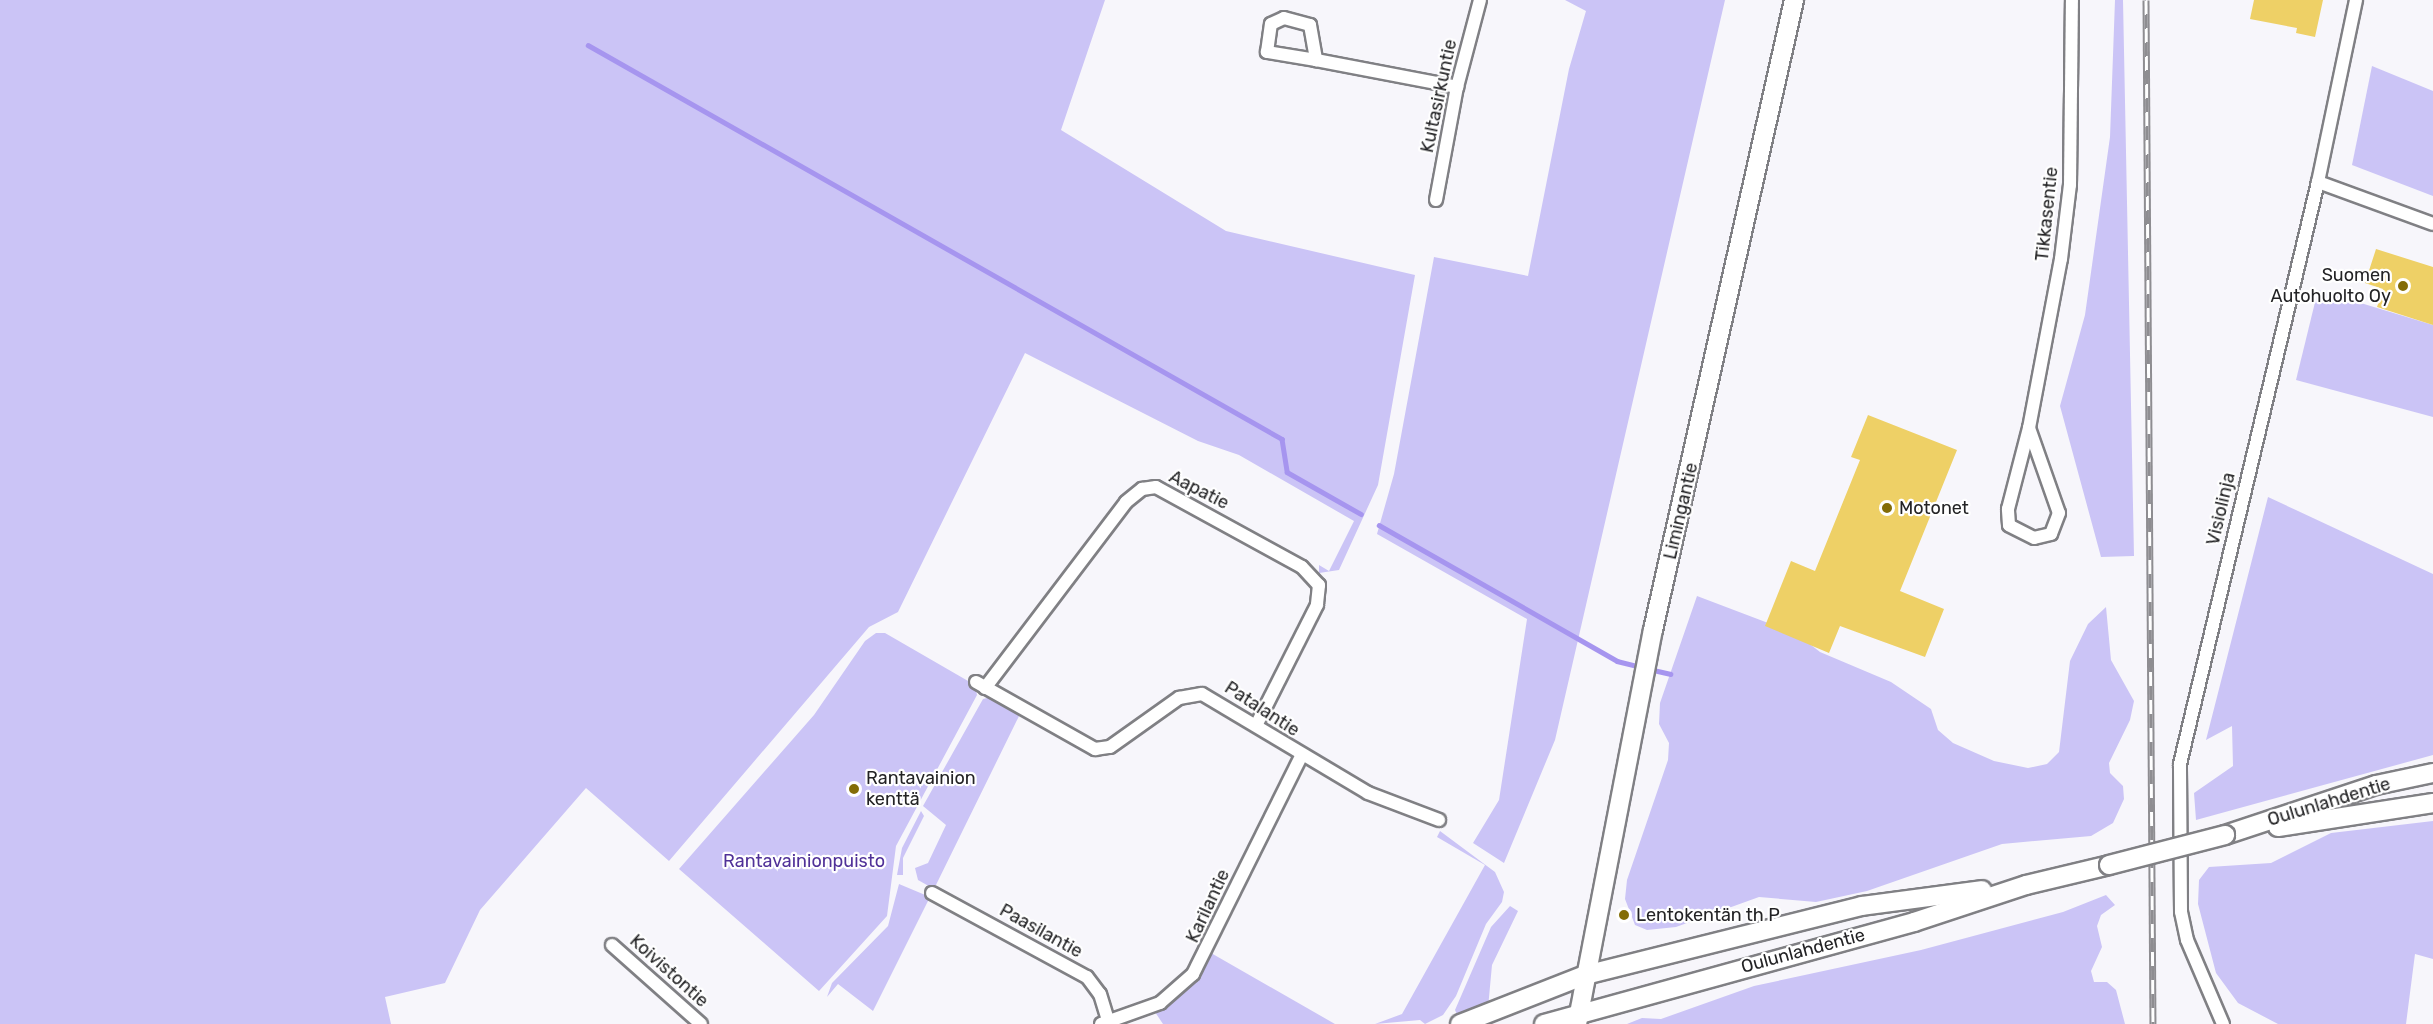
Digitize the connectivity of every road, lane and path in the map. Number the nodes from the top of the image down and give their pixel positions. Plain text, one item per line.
1 (1480, 0) edge
2 (1794, 0) edge
3 (2072, 0) edge
4 (2356, 0) edge
5 (1316, 60) junction
6 (1457, 87) junction
7 (2318, 182) junction
8 (1436, 200) dead end
9 (2433, 224) edge
10 (2030, 428) junction
11 (981, 685) joint
12 (1257, 724) junction
13 (1301, 756) junction
14 (2433, 774) edge
15 (2433, 803) edge
16 (1439, 820) dead end
17 (2225, 835) junction
18 (2026, 885) junction
19 (932, 893) dead end
20 (612, 945) dead end
21 (1585, 975) junction
22 (1578, 1018) edge
23 (1105, 1023) edge
24 (701, 1024) edge
25 (1460, 1024) edge
26 (1544, 1024) edge
27 (2223, 1024) edge

1 - 6 street, Kultasirkuntie
2 - 21 main road, Limingantie
3 - 10 street, Tikkasentie
4 - 7 street, Visiolinja
5 - 5 street
5 - 6 street
6 - 8 street, Kultasirkuntie
7 - 9 street
7 - 27 street, Visiolinja
10 - 10 street, Tikkasentie
11 - 12 street, Patalantie
11 - 12 street, Aapatie
12 - 13 street, Patalantie
13 - 16 street, Patalantie
13 - 23 street, Karilantie
14 - 17 main road, Oulunlahdentie
15 - 17 main road, Oulunlahdentie
17 - 18 main road, Oulunlahdentie, bridge
18 - 21 main road, Oulunlahdentie
18 - 22 main road, Oulunlahdentie
19 - 23 street, Paasilantie
20 - 24 street, Koivistontie
21 - 22 main road, Limingantie
21 - 25 main road, Oulunlahdentie
22 - 26 main road, Oulunlahdentie

